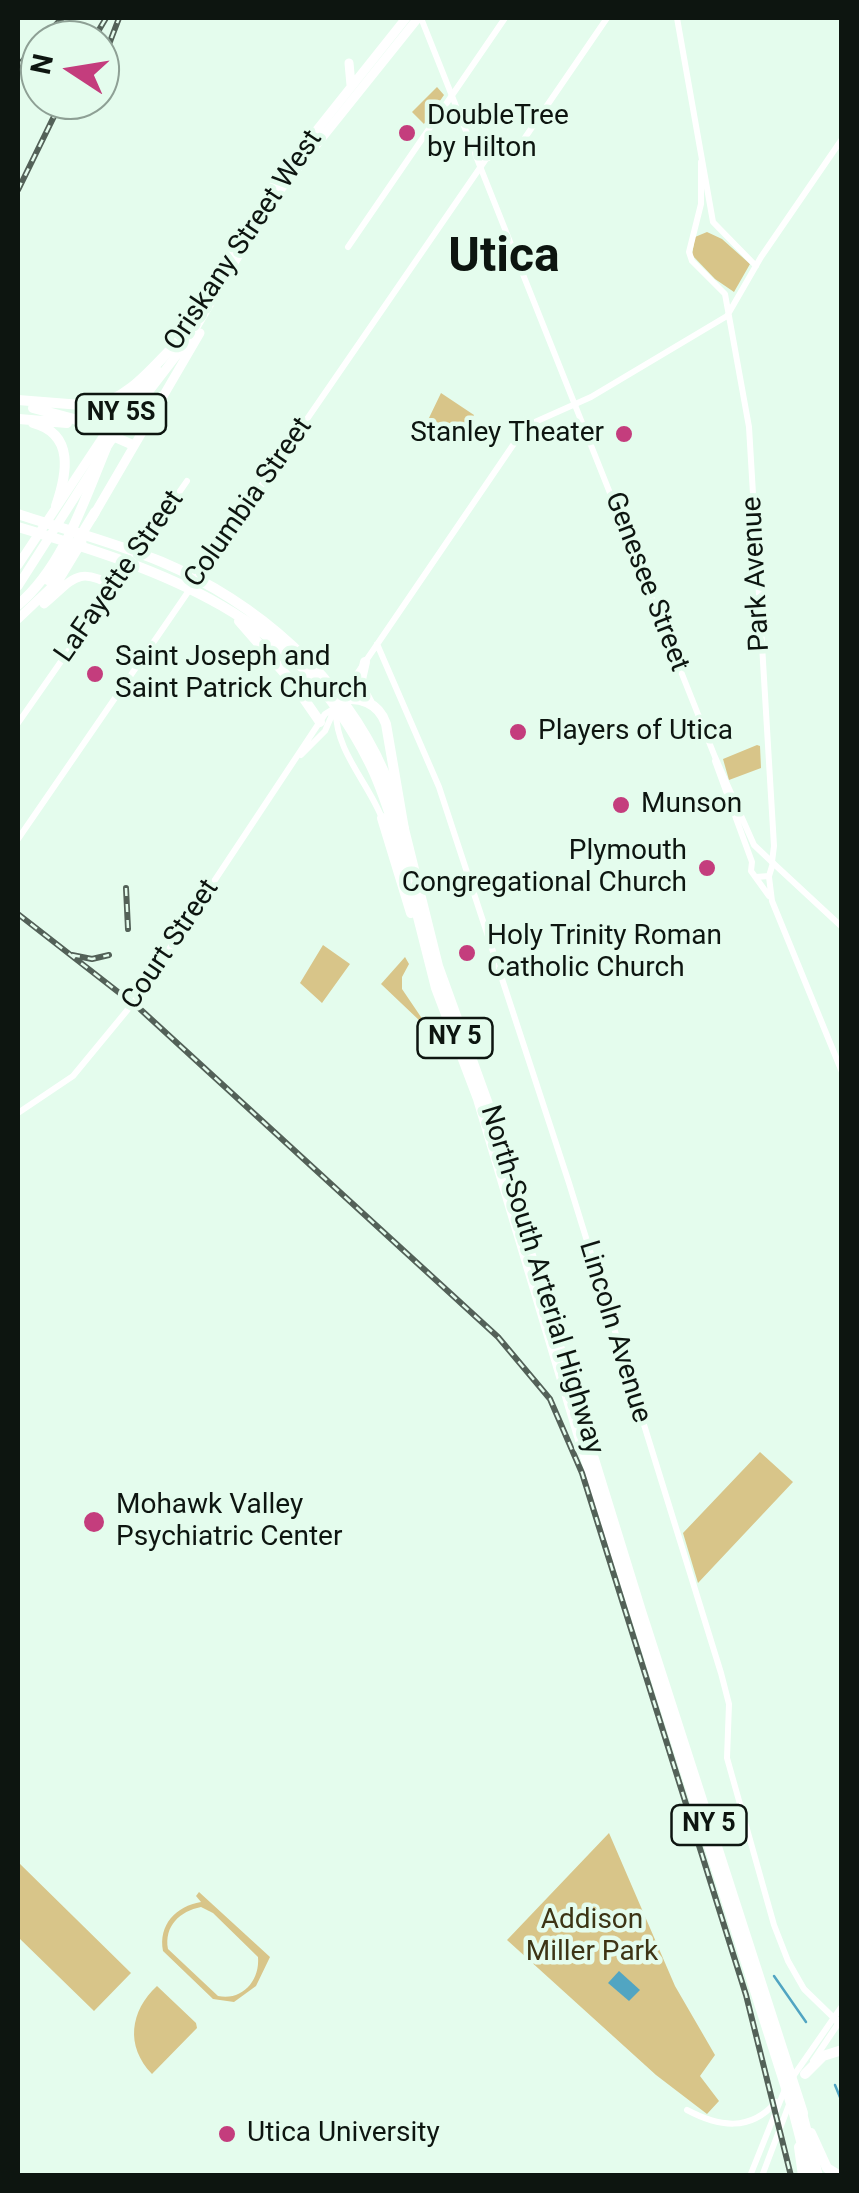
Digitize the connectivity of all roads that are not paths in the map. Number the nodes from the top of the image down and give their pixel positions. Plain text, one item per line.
1 (406, 18) edge
2 (419, 18) edge
3 (506, 18) edge
4 (607, 18) edge
5 (677, 18) edge
6 (349, 63) dead end
7 (351, 95) junction
8 (452, 96) junction
9 (842, 140) edge
10 (701, 162) junction
11 (481, 168) junction
12 (348, 247) dead end
13 (756, 266) junction
14 (719, 285) junction
15 (738, 297) junction
16 (729, 312) junction
17 (204, 314) junction
18 (178, 342) junction
19 (18, 402) edge
20 (576, 403) junction
21 (18, 420) edge
22 (98, 431) junction
23 (113, 442) junction
24 (132, 447) junction
25 (187, 481) dead end
26 (56, 506) junction
27 (95, 512) junction
28 (18, 514) edge
29 (25, 525) edge
30 (119, 553) junction
31 (18, 565) edge
32 (18, 586) edge
33 (114, 587) junction
34 (204, 588) junction
35 (18, 606) edge
36 (228, 609) junction
37 (18, 621) edge
38 (377, 644) junction
39 (365, 662) junction
40 (316, 676) junction
41 (293, 683) junction
42 (370, 704) junction
43 (336, 705) junction
44 (18, 722) edge
45 (352, 725) junction
46 (322, 727) junction
47 (342, 749) junction
48 (715, 757) junction
49 (382, 818) joint
50 (404, 829) junction
51 (18, 839) edge
52 (768, 859) junction
53 (752, 862) junction
54 (769, 875) junction
55 (756, 876) junction
56 (794, 881) junction
57 (772, 902) junction
58 (842, 927) edge
59 (436, 988) junction
60 (842, 1072) edge
61 (18, 1113) edge
62 (842, 2006) edge
63 (839, 2022) edge
64 (842, 2050) edge
65 (803, 2068) junction
66 (783, 2093) junction
67 (797, 2108) junction
68 (686, 2110) dead end
69 (750, 2176) edge
70 (762, 2176) edge
71 (806, 2176) edge
72 (818, 2176) edge
73 (840, 2176) edge

1 - 7 main road
2 - 7 main road, Oriskany Street West / NY 5S
2 - 8 street, Genesee Street
3 - 8 street
4 - 11 street
5 - 10 street
6 - 7 main road
7 - 17 main road, Oriskany Street West / NY 5S
7 - 18 main road, Oriskany Street West / NY 5S
8 - 11 street, Genesee Street
8 - 12 street
9 - 13 street
10 - 13 street
10 - 14 street
11 - 20 street, Genesee Street
11 - 51 street, Columbia Street
13 - 15 street
14 - 15 street
14 - 16 street, Park Avenue
15 - 16 street
16 - 20 street, Court Street
16 - 52 street, Park Avenue
17 - 23 main road, Oriskany Street West / NY 5S
17 - 24 main road
18 - 19 highway
18 - 26 main road, Oriskany Street West / NY 5S
19 - 22 highway
20 - 38 street, Court Street
20 - 48 street, Genesee Street
21 - 22 highway
21 - 26 highway
22 - 23 highway
23 - 24 highway
23 - 32 main road, Oriskany Street West / NY 5S
23 - 35 highway
24 - 27 main road
25 - 33 street, LaFayette Street
26 - 31 main road, Oriskany Street West / NY 5S
27 - 35 highway
27 - 37 main road
28 - 29 highway, North-South Arterial Highway / NY 5
29 - 30 highway, North-South Arterial Highway / NY 5
29 - 30 highway, North-South Arterial Highway / NY 5
30 - 34 highway, North-South Arterial Highway / NY 5
33 - 37 main road
33 - 44 street, LaFayette Street
34 - 36 highway, North-South Arterial Highway / NY 5
34 - 40 highway, North-South Arterial Highway / NY 5
36 - 40 highway, North-South Arterial Highway / NY 5
36 - 41 highway
38 - 39 street, Court Street
38 - 63 street, Lincoln Avenue
39 - 42 highway
39 - 43 street, Court Street
40 - 45 highway, North-South Arterial Highway / NY 5
41 - 43 highway
41 - 46 highway
42 - 43 highway
42 - 50 highway
43 - 46 street, Court Street
43 - 47 street
45 - 50 highway, North-South Arterial Highway / NY 5
45 - 59 highway, North-South Arterial Highway / NY 5
46 - 47 street
46 - 61 street, Court Street
47 - 49 street
48 - 52 street, Genesee Street
48 - 53 street, Genesee Street
49 - 59 highway
50 - 67 highway, North-South Arterial Highway / NY 5
52 - 53 street
52 - 54 street, Park Avenue
52 - 56 street
53 - 55 street, Genesee Street
54 - 55 street
54 - 56 street
54 - 57 street
55 - 57 street
56 - 58 street
57 - 60 street
59 - 67 highway, North-South Arterial Highway / NY 5
62 - 63 street
63 - 65 street
63 - 65 street
64 - 65 highway
65 - 66 street
65 - 70 street
66 - 68 street
66 - 69 street
67 - 71 highway, North-South Arterial Highway / NY 5
67 - 72 highway, North-South Arterial Highway / NY 5
67 - 73 highway

